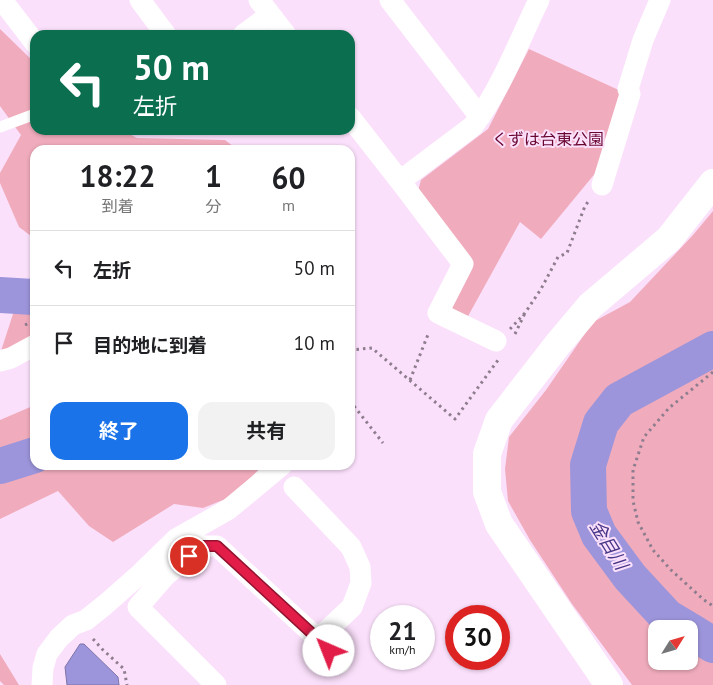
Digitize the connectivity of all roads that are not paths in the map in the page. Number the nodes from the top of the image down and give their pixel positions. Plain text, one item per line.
1 (2, 0) edge
2 (140, 0) edge
3 (390, 0) edge
4 (660, 0) edge
5 (529, 5) edge
6 (265, 7) edge
7 (162, 30) edge
8 (247, 30) edge
9 (282, 30) edge
10 (30, 36) edge
11 (30, 116) edge
12 (480, 117) junction
13 (355, 123) edge
14 (0, 127) edge
15 (400, 181) junction
16 (713, 183) edge
17 (602, 185) road end
18 (503, 345) road end
19 (30, 348) edge
20 (0, 361) edge
21 (276, 470) edge
22 (294, 487) dead end
23 (158, 569) junction
24 (318, 639) junction
25 (340, 663) dead end
26 (42, 685) edge
27 (216, 685) edge
28 (609, 685) edge

1 - 10 street
2 - 7 street
3 - 12 street
4 - 17 street
5 - 12 street
6 - 8 street
6 - 9 street
11 - 14 lane
12 - 15 street
13 - 15 street
15 - 18 street
16 - 28 street
19 - 20 street
21 - 23 street
22 - 24 street
23 - 24 street
23 - 26 street
23 - 27 street
24 - 25 street

